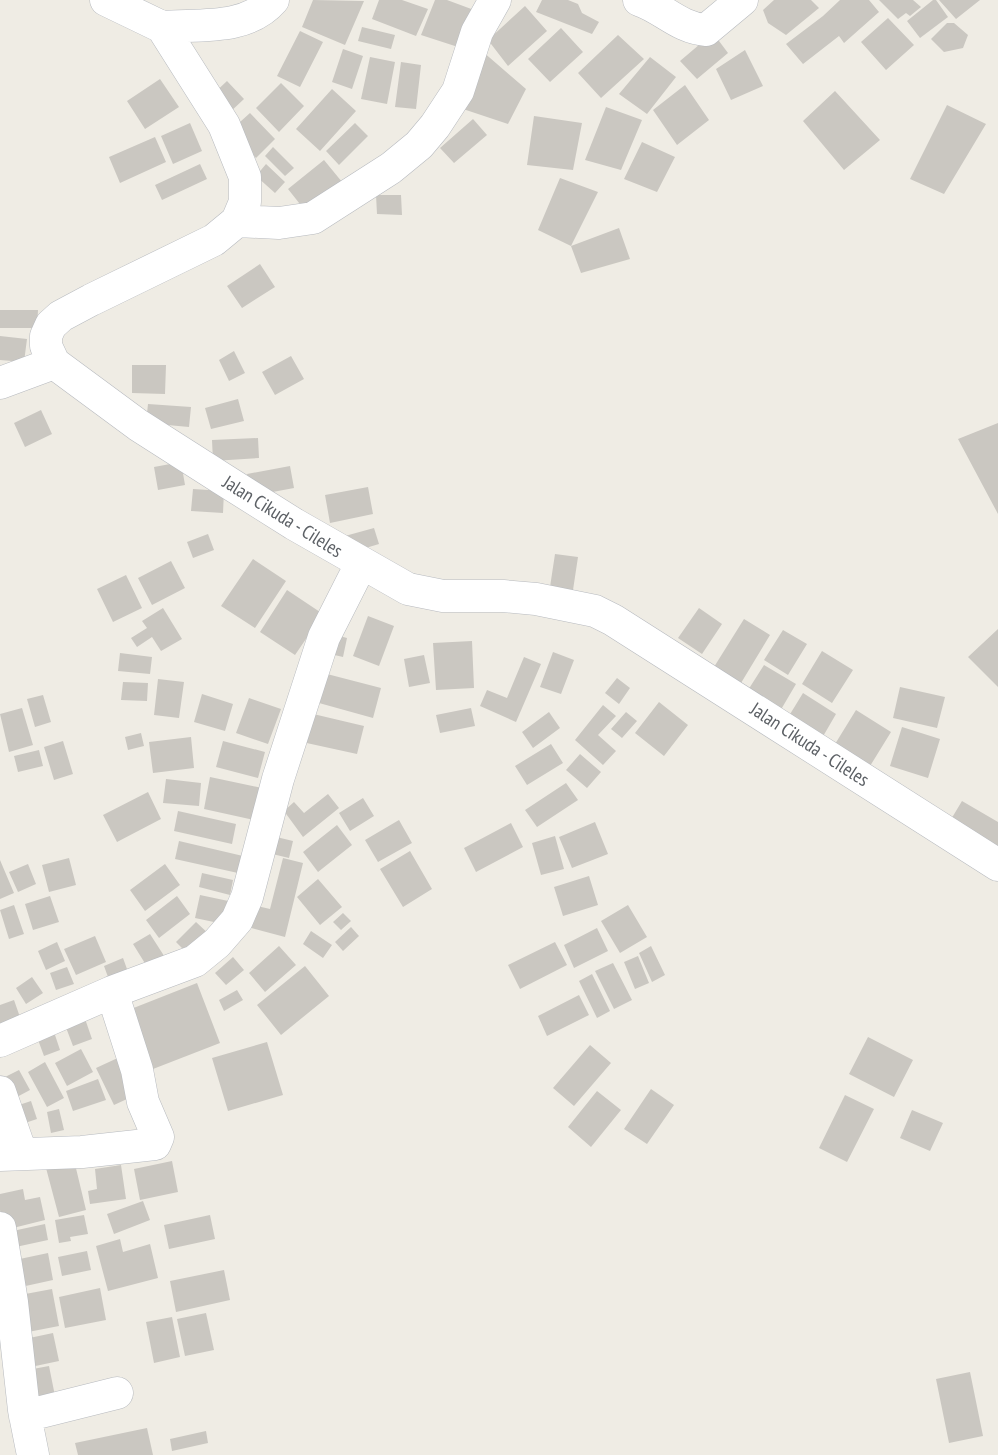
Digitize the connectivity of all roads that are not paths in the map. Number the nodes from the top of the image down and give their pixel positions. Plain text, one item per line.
1 (106, 0) edge
2 (273, 0) edge
3 (495, 0) edge
4 (639, 0) edge
5 (742, 0) edge
6 (162, 27) junction
7 (237, 221) junction
8 (54, 363) junction
9 (0, 383) edge
10 (361, 564) junction
11 (998, 865) edge
12 (112, 992) junction
13 (0, 1041) edge
14 (0, 1092) edge
15 (10, 1154) edge
16 (0, 1228) edge
17 (117, 1393) dead end
18 (25, 1416) junction
19 (33, 1455) edge

1 - 6 street
2 - 6 street
3 - 7 street
4 - 5 street
6 - 7 street
7 - 8 street
8 - 9 street
8 - 10 street, Jalan Cikuda - Cileles
10 - 11 street, Jalan Cikuda - Cileles
10 - 12 street
12 - 13 street
12 - 15 street
14 - 15 street
16 - 18 street
17 - 18 street
18 - 19 street

